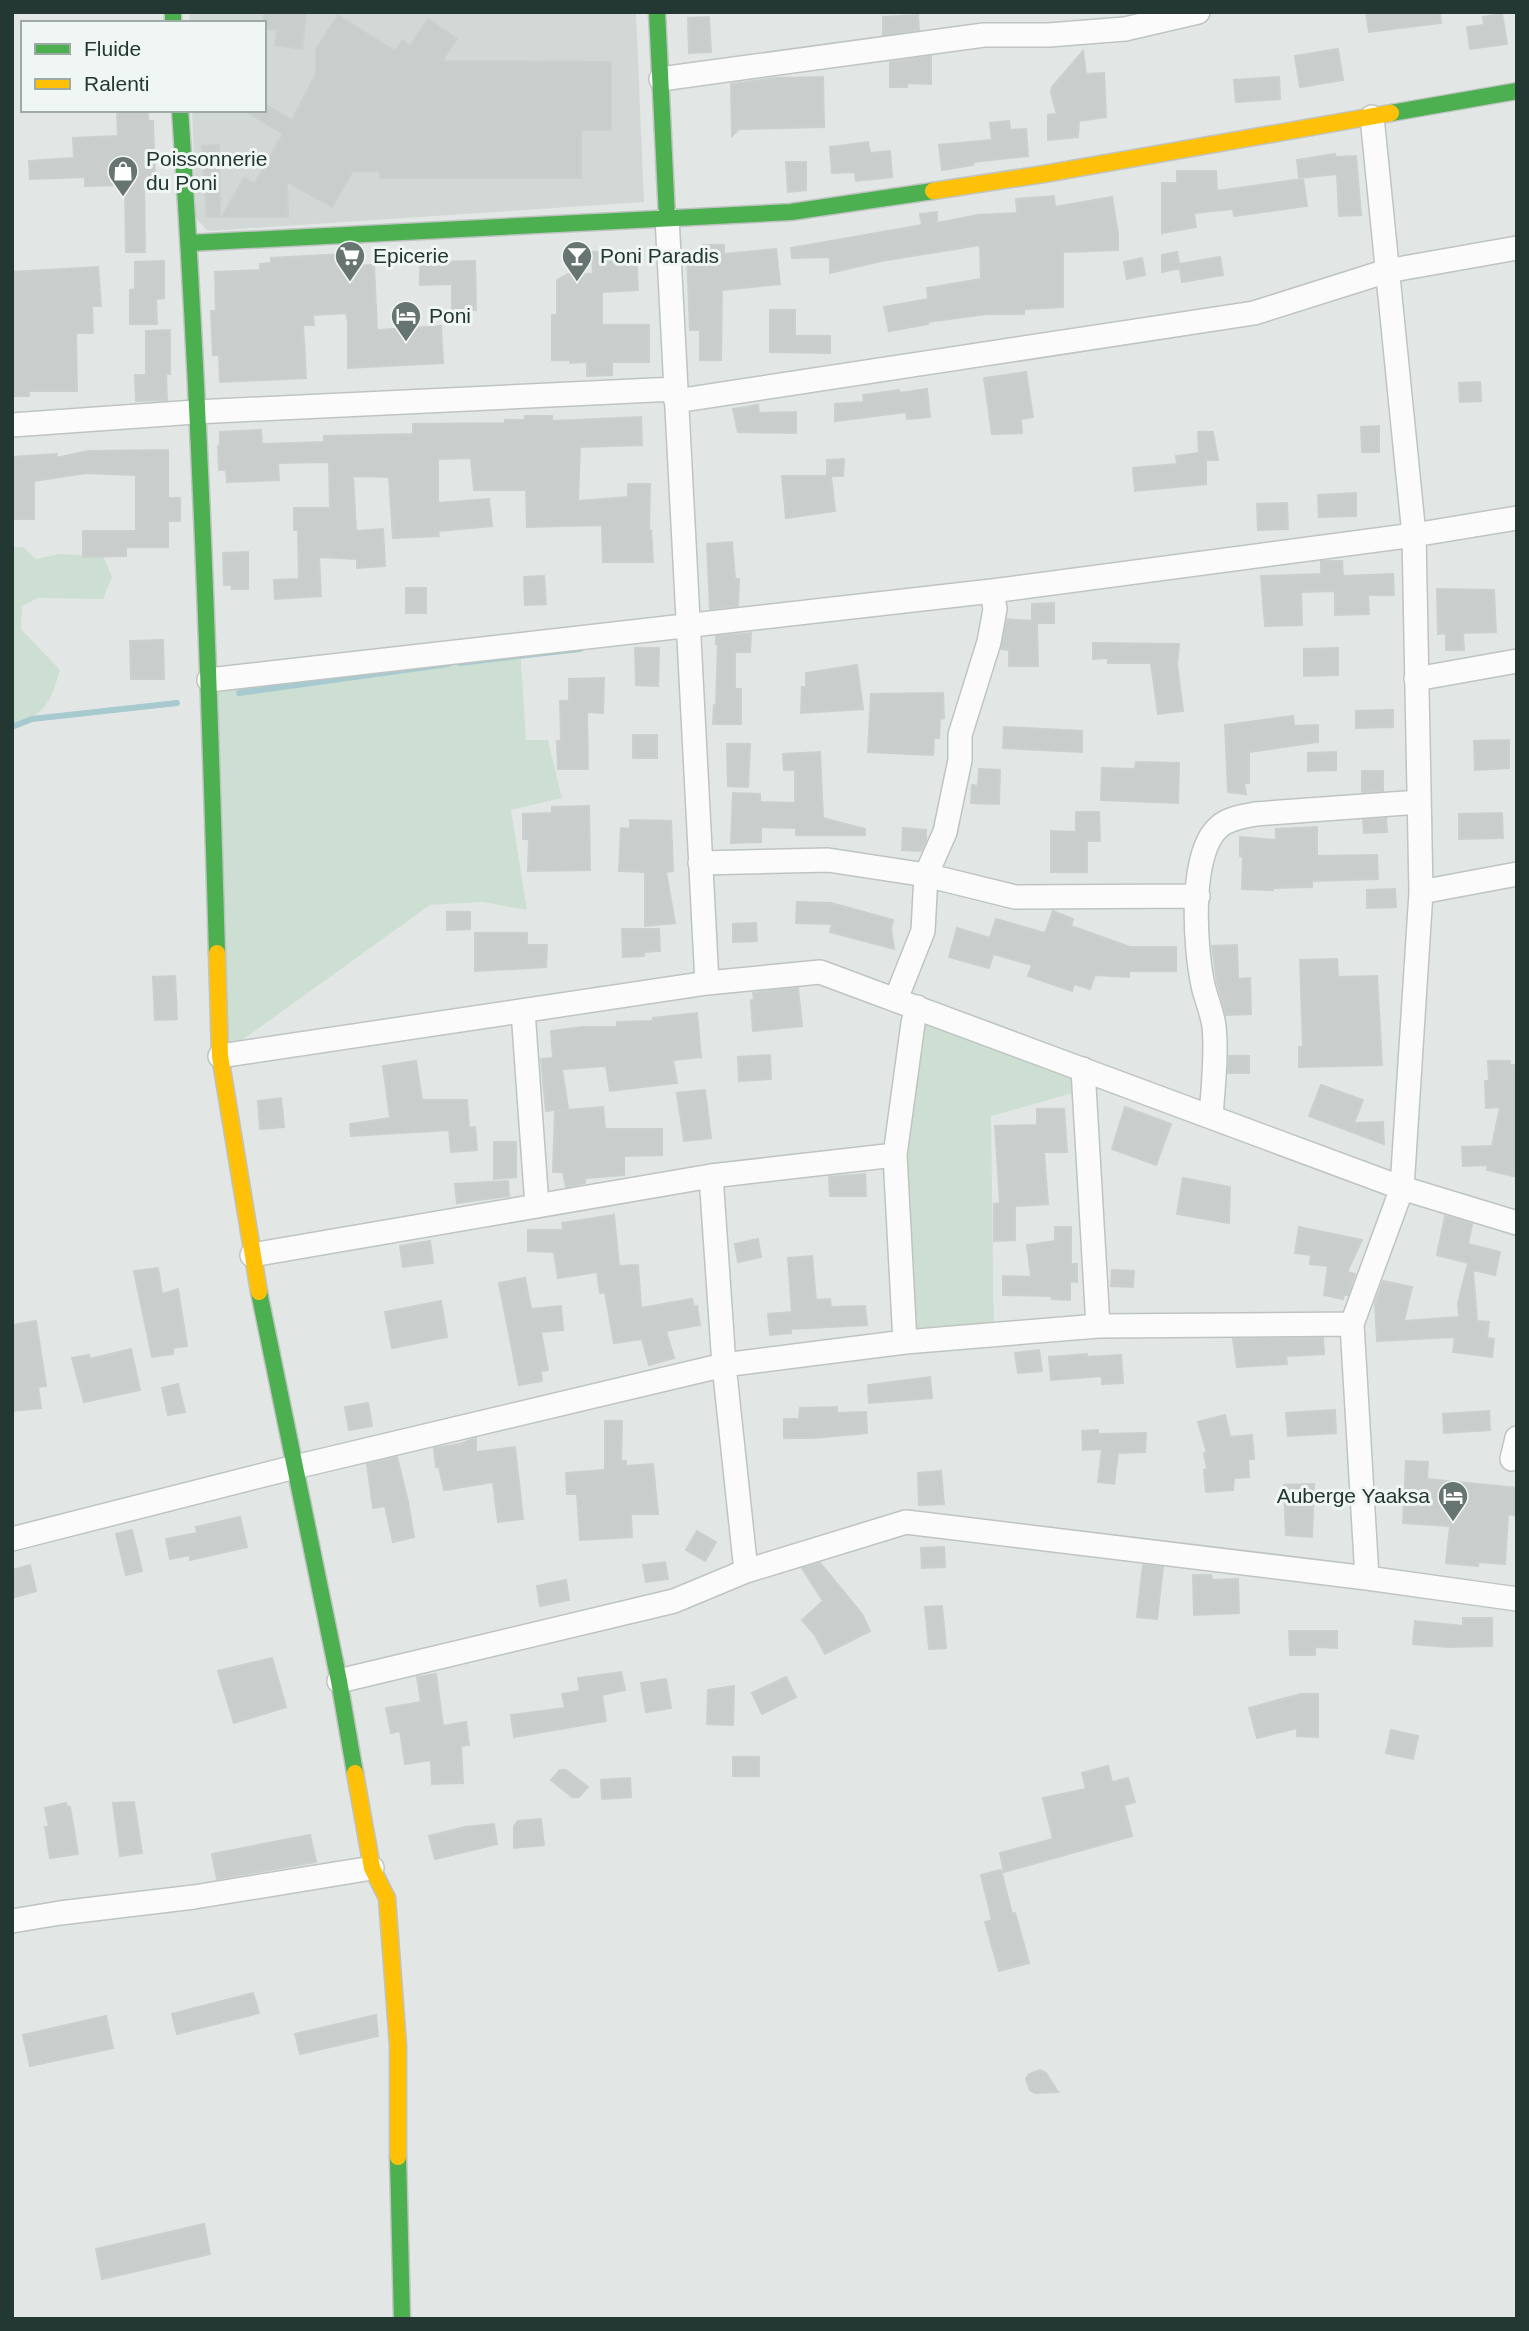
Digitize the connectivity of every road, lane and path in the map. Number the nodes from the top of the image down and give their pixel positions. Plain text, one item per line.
1 (657, 12) edge
2 (1198, 12) edge
3 (661, 79) junction
4 (1517, 91) edge
5 (180, 112) edge
6 (1372, 117) junction
7 (667, 217) junction
8 (189, 243) junction
9 (1517, 248) edge
10 (1387, 271) junction
11 (676, 395) junction
12 (195, 412) junction
13 (12, 425) edge
14 (1517, 518) edge
15 (1414, 535) junction
16 (992, 592) junction
17 (687, 625) junction
18 (1517, 662) edge
19 (1416, 679) junction
20 (209, 680) junction
21 (1419, 802) junction
22 (700, 863) junction
23 (1517, 874) edge
24 (926, 875) junction
25 (1421, 892) junction
26 (1198, 896) junction
27 (707, 984) junction
28 (906, 1003) junction
29 (523, 1011) junction
30 (220, 1056) junction
31 (1083, 1069) junction
32 (1211, 1117) junction
33 (895, 1154) junction
34 (711, 1176) junction
35 (1402, 1188) junction
36 (537, 1206) junction
37 (1517, 1223) edge
38 (252, 1255) junction
39 (1352, 1324) junction
40 (1098, 1326) junction
41 (905, 1342) junction
42 (724, 1365) junction
43 (295, 1467) junction
44 (12, 1539) edge
45 (746, 1571) junction
46 (1367, 1578) junction
47 (1517, 1599) edge
48 (339, 1681) junction
49 (372, 1868) junction
50 (12, 1921) edge
51 (405, 2314) edge

1 - 3 street
2 - 3 street
3 - 7 street
4 - 6 street
5 - 8 street
6 - 7 street
6 - 10 street
7 - 8 street
7 - 11 street
8 - 12 street
9 - 10 street
10 - 11 street
10 - 15 street
11 - 12 street
11 - 17 street
12 - 13 street
12 - 20 street
14 - 15 street
15 - 16 street
15 - 19 street
16 - 17 street
16 - 24 street
17 - 20 street
17 - 22 street
18 - 19 street
19 - 21 street
20 - 30 street
21 - 25 street
21 - 26 street
22 - 24 street
22 - 27 street
23 - 25 street
24 - 26 street
24 - 28 street
25 - 35 street
26 - 32 street
27 - 28 street
27 - 29 street
28 - 31 street
28 - 33 street
29 - 30 street
29 - 36 street
30 - 38 street
31 - 32 street
31 - 40 street
32 - 35 street
33 - 34 street
33 - 41 street
34 - 36 street
34 - 42 street
35 - 37 street
35 - 39 street
36 - 38 street
38 - 43 street
39 - 40 street
39 - 46 street
40 - 41 street
41 - 42 street
42 - 43 street
42 - 45 street
43 - 44 street
43 - 48 street
45 - 46 street
45 - 48 street
46 - 47 street
48 - 49 street
49 - 50 street
49 - 51 street

